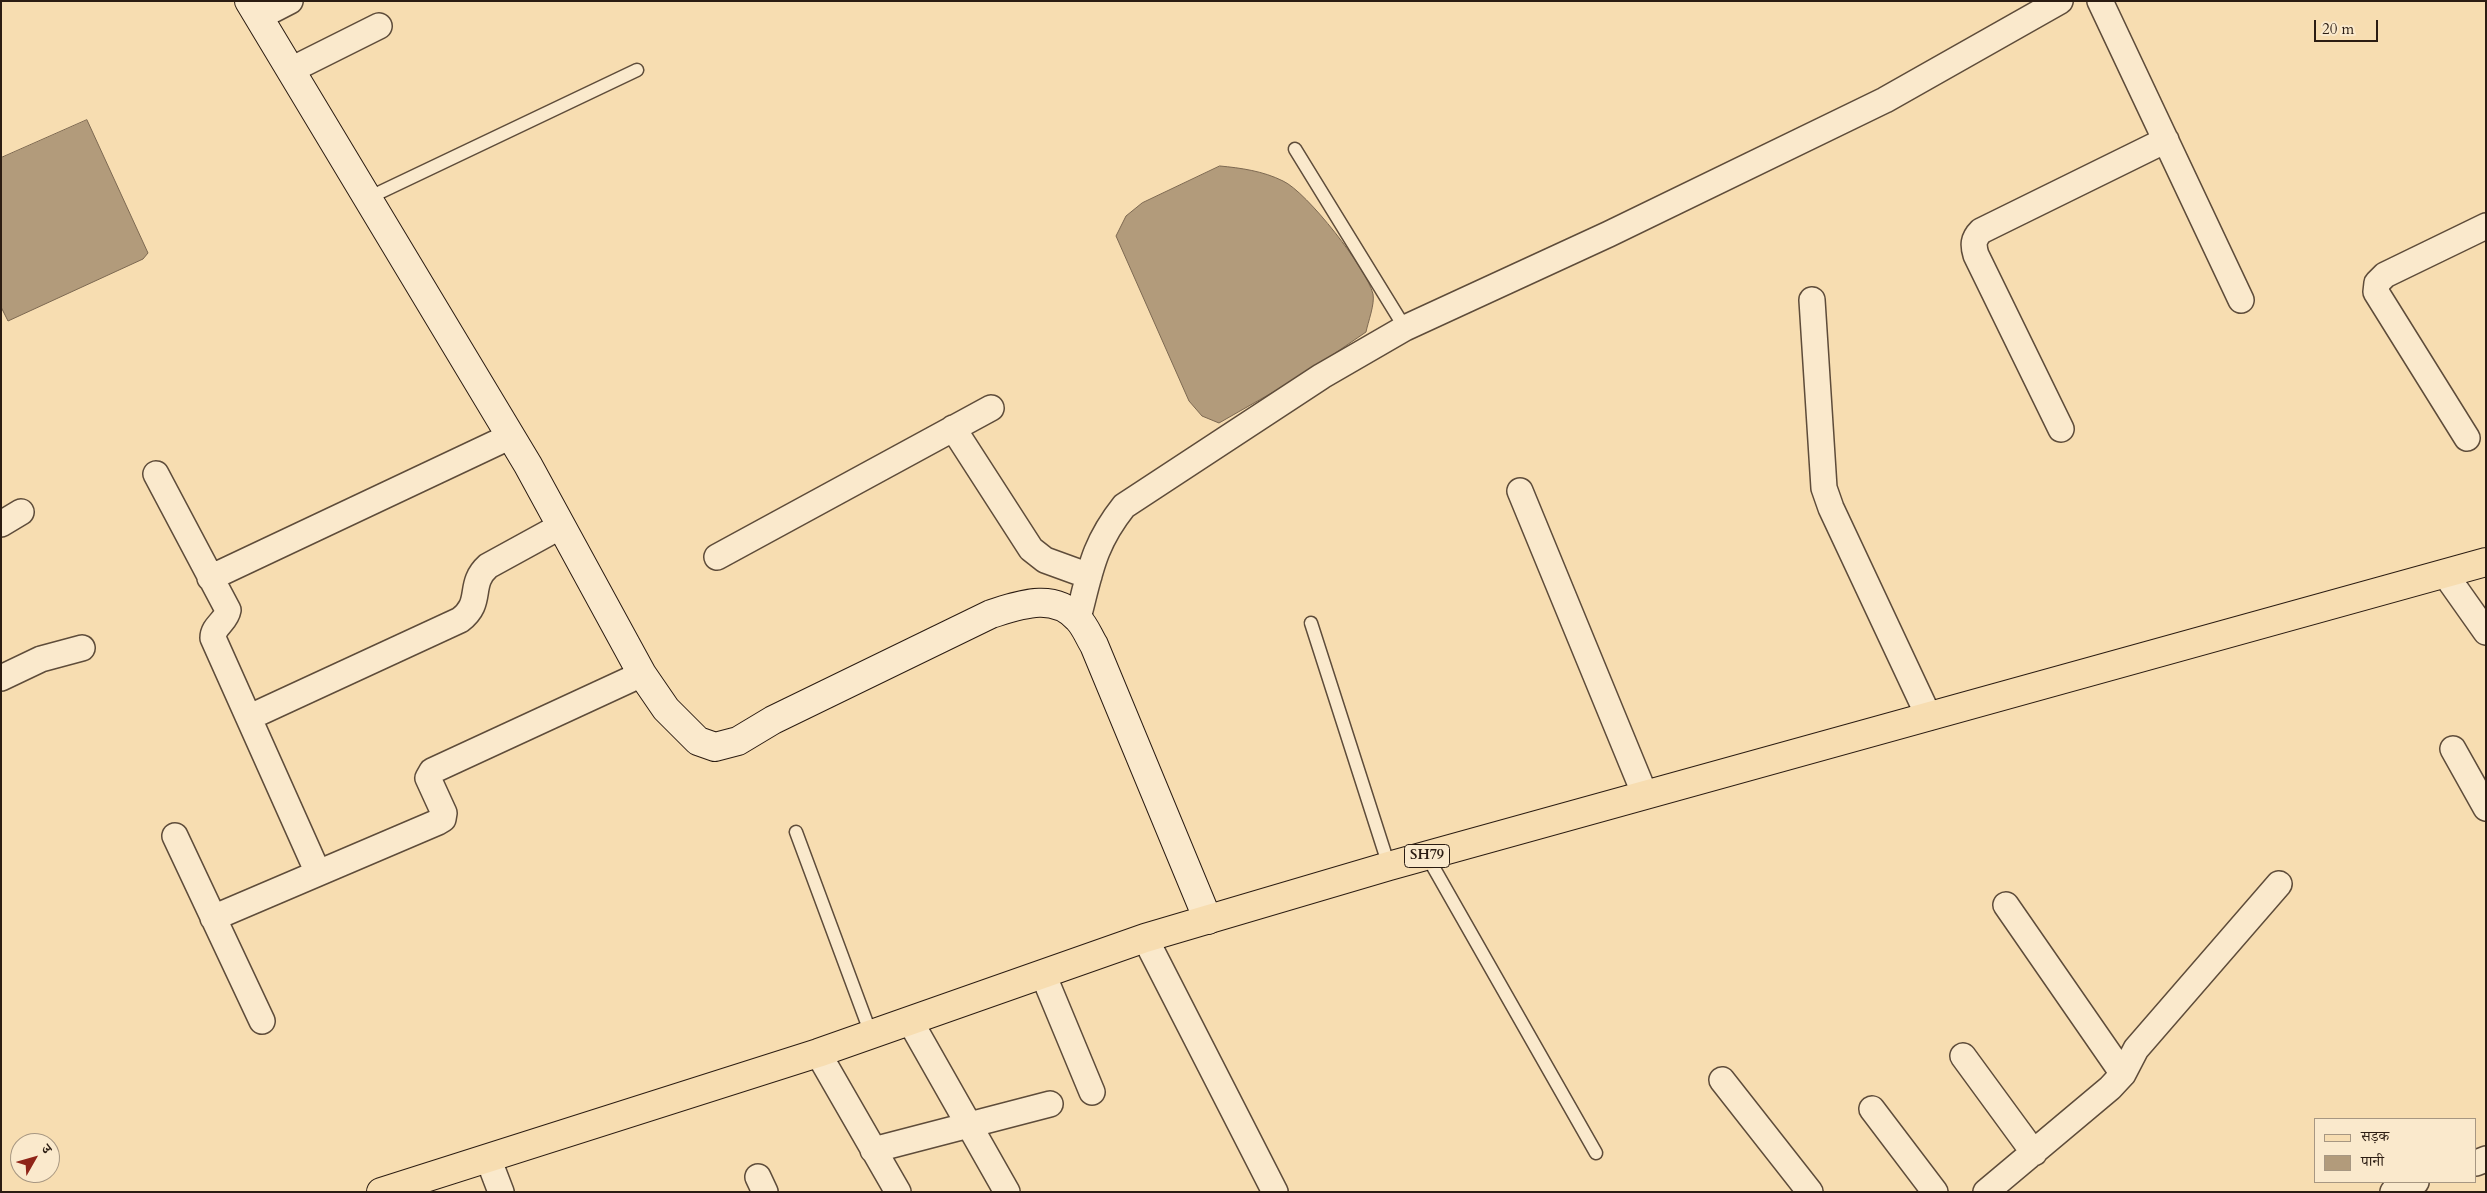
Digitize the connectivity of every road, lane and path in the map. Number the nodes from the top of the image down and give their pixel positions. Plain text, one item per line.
1 (290, 1) edge
2 (2060, 1) edge
3 (2100, 1) edge
4 (254, 9) edge
5 (379, 26) dead end
6 (291, 70) junction
7 (637, 70) dead end
8 (2166, 140) junction
9 (1295, 149) dead end
10 (368, 198) junction
11 (2486, 226) edge
12 (1812, 300) dead end
13 (2242, 300) dead end
14 (1405, 328) junction
15 (990, 408) dead end
16 (953, 428) junction
17 (2061, 429) dead end
18 (511, 436) junction
19 (2466, 438) dead end
20 (156, 474) dead end
21 (1520, 491) dead end
22 (561, 526) junction
23 (718, 557) dead end
24 (2486, 562) edge
25 (2445, 574) junction
26 (1089, 576) junction
27 (210, 578) junction
28 (1078, 618) junction
29 (1311, 623) dead end
30 (2486, 632) edge
31 (82, 648) dead end
32 (642, 674) junction
33 (1, 678) edge
34 (250, 717) junction
35 (1929, 717) junction
36 (2453, 749) dead end
37 (1645, 795) junction
38 (2486, 808) edge
39 (796, 832) dead end
40 (175, 836) dead end
41 (1427, 856) junction
42 (1389, 866) junction
43 (318, 873) junction
44 (2279, 884) dead end
45 (2006, 905) dead end
46 (213, 918) junction
47 (1208, 920) junction
48 (1145, 938) junction
49 (1043, 974) junction
50 (910, 1020) junction
51 (262, 1021) dead end
52 (872, 1034) junction
53 (818, 1053) junction
54 (1963, 1056) dead end
55 (2123, 1074) junction
56 (1722, 1080) dead end
57 (1092, 1092) dead end
58 (1050, 1104) dead end
59 (1872, 1109) dead end
60 (970, 1125) junction
61 (873, 1150) junction
62 (1596, 1153) dead end
63 (2034, 1153) junction
64 (488, 1158) junction
65 (2414, 1183) edge
66 (381, 1192) edge
67 (501, 1192) edge
68 (898, 1192) edge
69 (1007, 1192) edge
70 (1275, 1192) edge
71 (1810, 1192) edge
72 (1935, 1192) edge
73 (1986, 1192) edge
74 (2393, 1192) edge

1 - 4 street
2 - 14 street
3 - 8 street
4 - 6 main road
5 - 6 street
6 - 10 main road
7 - 10 lane
8 - 13 street
8 - 17 street
9 - 14 lane
10 - 18 main road
11 - 19 street
12 - 35 street
14 - 26 street
15 - 16 street
16 - 23 street
16 - 26 street
18 - 22 main road
18 - 27 street
20 - 27 street
21 - 37 street
22 - 32 main road
22 - 34 street
24 - 25 main road, SH79
25 - 30 street
25 - 35 main road, SH79
26 - 28 street
27 - 34 street
28 - 32 main road
28 - 47 main road
29 - 42 lane
31 - 33 street
32 - 43 street
34 - 43 street
35 - 37 main road, SH79
36 - 38 street
37 - 41 main road, SH79
39 - 52 lane
40 - 46 street
41 - 42 main road, SH79
41 - 62 lane
42 - 47 main road, SH79
43 - 46 street
44 - 55 street
45 - 55 street
46 - 51 street
47 - 48 main road, SH79
48 - 49 main road, SH79
48 - 70 street
49 - 50 main road, SH79
49 - 57 street
50 - 52 main road, SH79
50 - 60 street
52 - 53 main road, SH79
53 - 61 street
53 - 64 main road, SH79
54 - 63 street
55 - 63 street
56 - 71 street
58 - 60 street
59 - 72 street
60 - 61 street
60 - 69 street
61 - 68 street
63 - 73 street
64 - 66 main road, SH79
64 - 67 street
65 - 74 street

